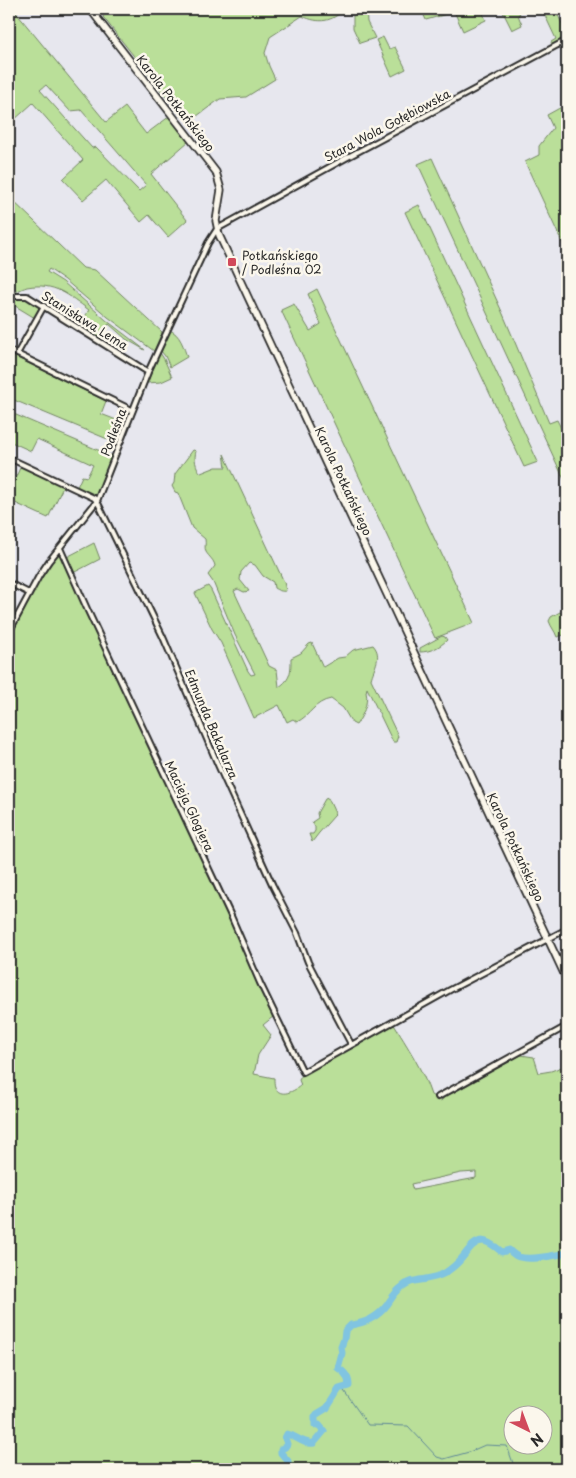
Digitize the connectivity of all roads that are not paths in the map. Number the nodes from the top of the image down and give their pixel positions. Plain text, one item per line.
1 (90, 9) edge
2 (567, 40) edge
3 (217, 228) junction
4 (9, 296) edge
5 (44, 306) junction
6 (9, 350) edge
7 (17, 354) junction
8 (148, 372) junction
9 (132, 410) junction
10 (9, 458) edge
11 (97, 501) junction
12 (60, 548) junction
13 (9, 583) edge
14 (29, 593) junction
15 (9, 632) edge
16 (567, 929) edge
17 (548, 939) junction
18 (567, 980) edge
19 (567, 1026) edge
20 (351, 1044) junction
21 (438, 1097) dead end

1 - 3 street, Karola Potkańskiego
2 - 3 street, Stara Wola Gołębiowska
3 - 8 street, Podleśna
3 - 17 street, Karola Potkańskiego
4 - 5 street, Stanisława Lema
5 - 7 street
5 - 8 street, Stanisława Lema
6 - 7 street
7 - 9 street
8 - 9 street, Podleśna
9 - 11 street, Podleśna
10 - 11 street
11 - 12 street, Podleśna
11 - 20 street, Edmunda Bakalarza
12 - 14 street, Podleśna
12 - 20 street, Macieja Glogiera
13 - 14 street
14 - 15 street, Podleśna
16 - 17 street
17 - 18 street, Karola Potkańskiego
17 - 20 street
19 - 21 street

